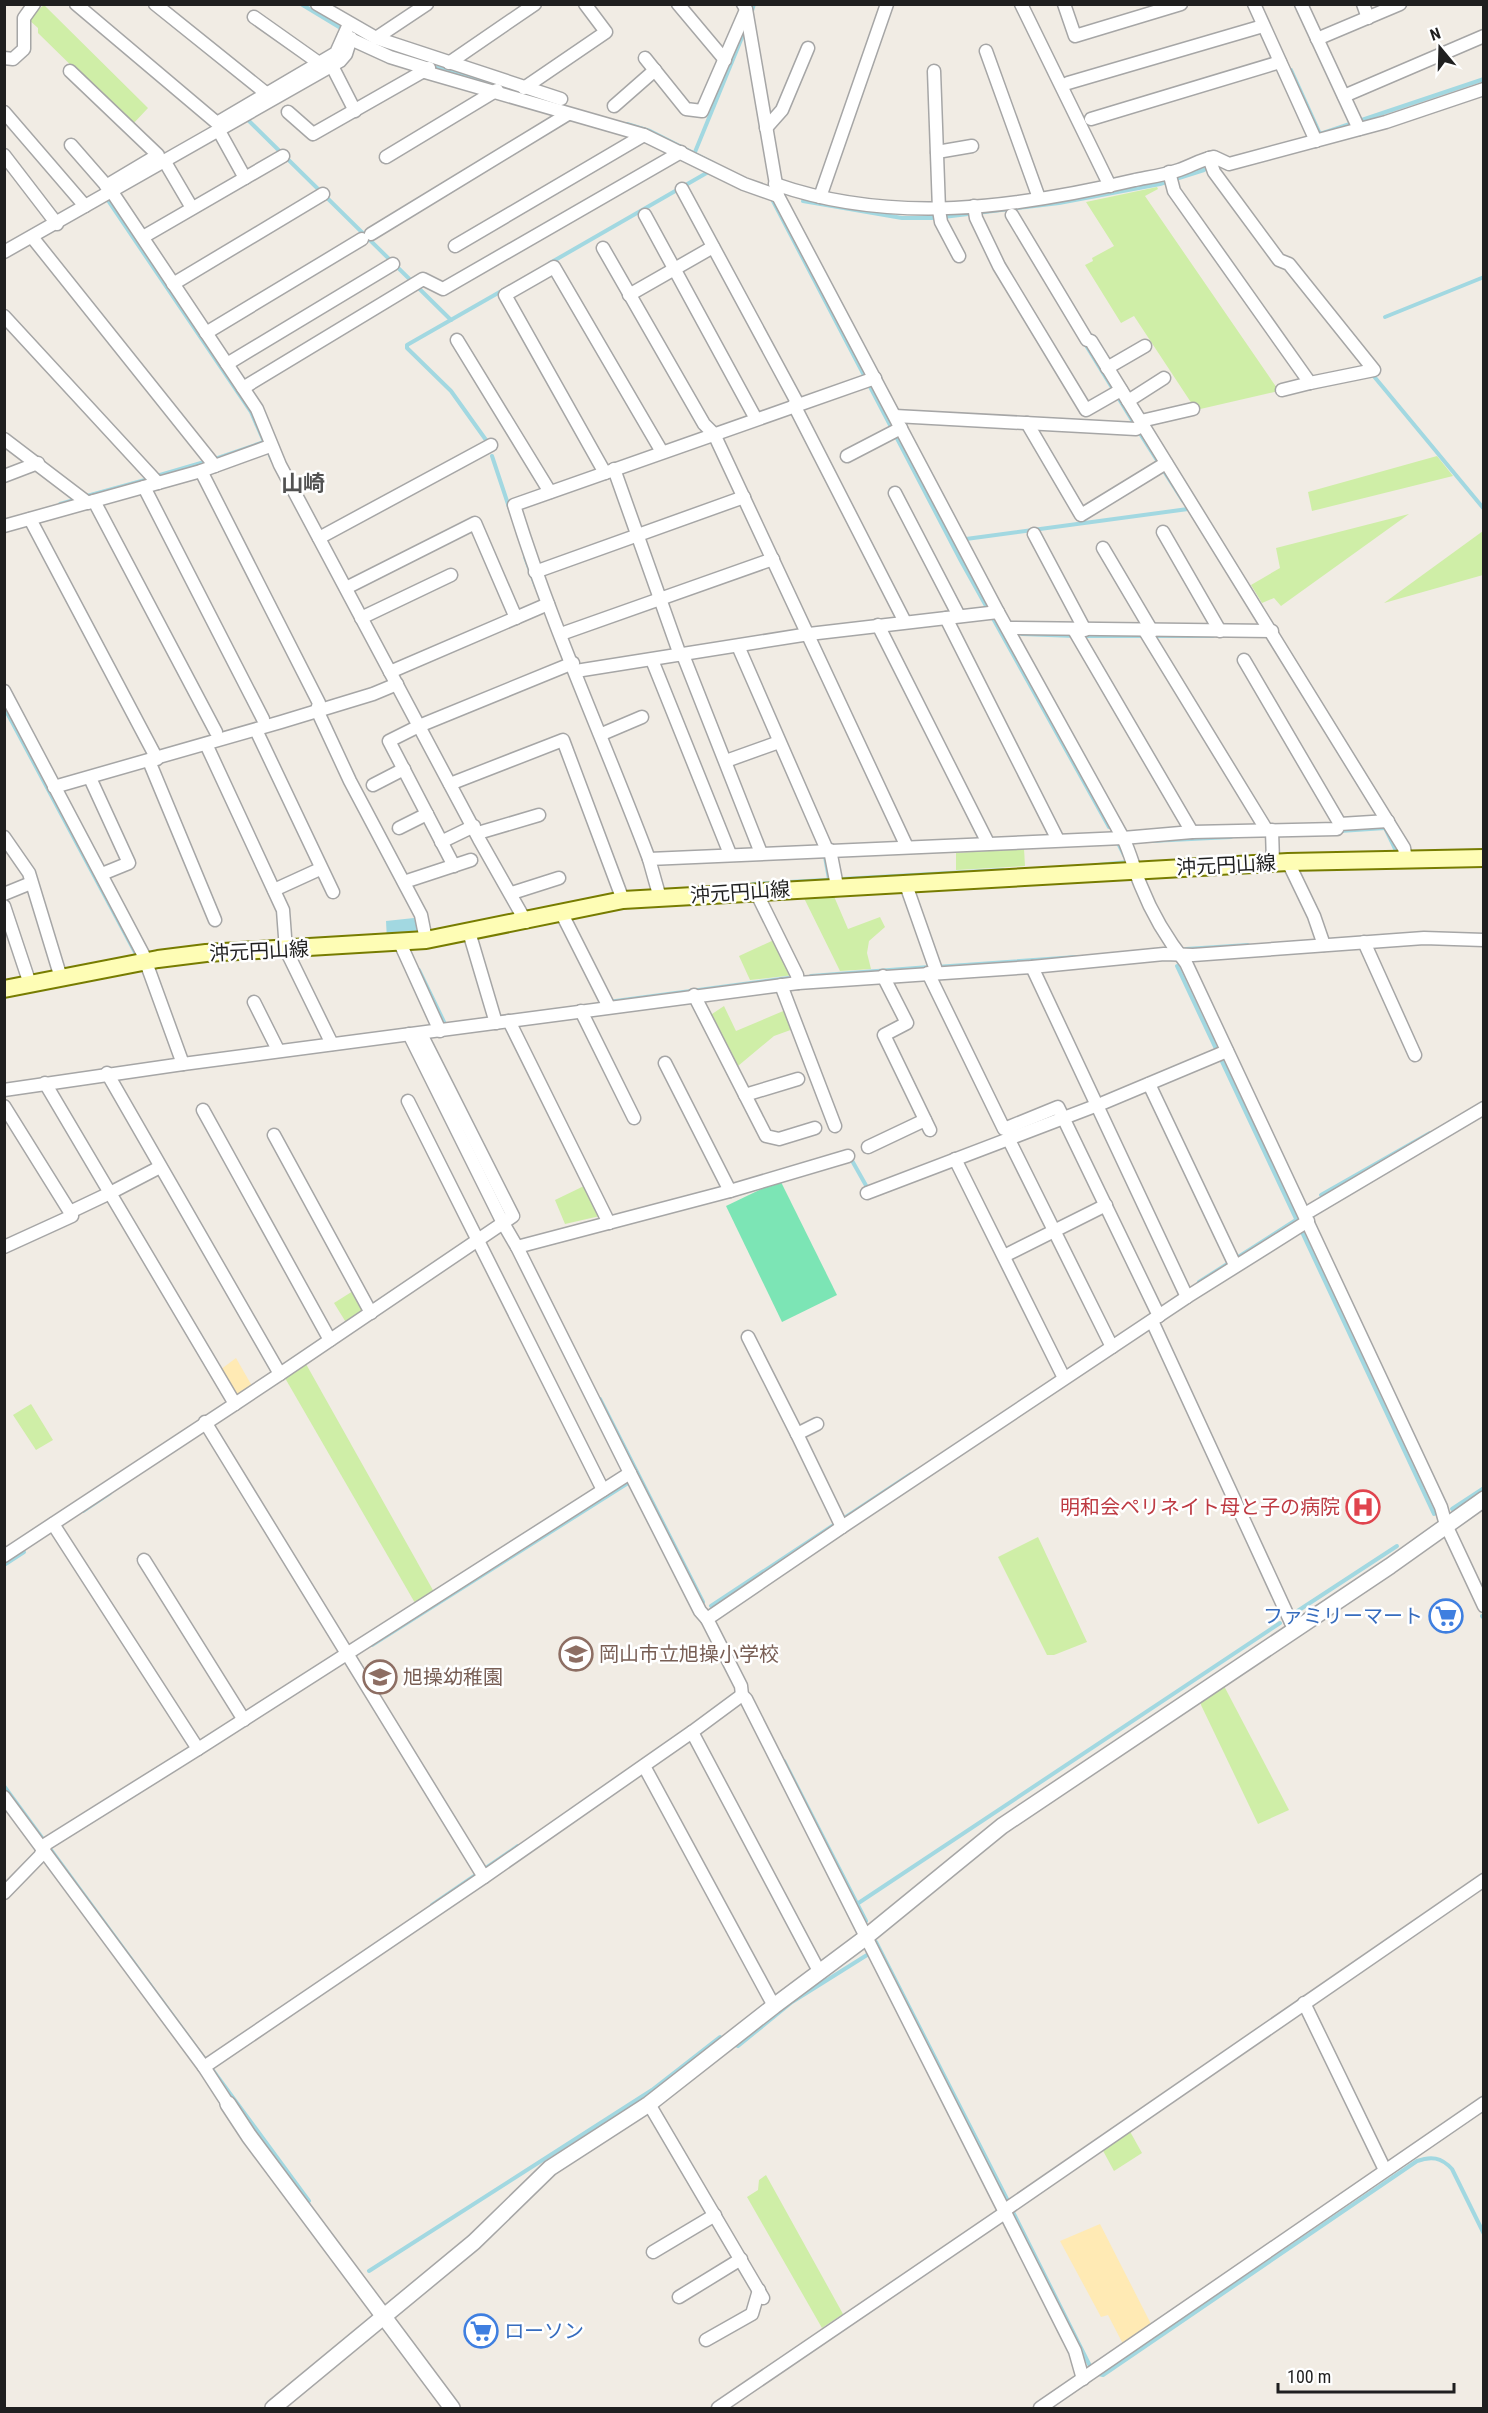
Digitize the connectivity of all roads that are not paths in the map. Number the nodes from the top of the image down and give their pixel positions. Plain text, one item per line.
1 (34, 4) edge
2 (76, 4) edge
3 (155, 4) edge
4 (427, 4) edge
5 (535, 4) edge
6 (585, 4) edge
7 (678, 4) edge
8 (887, 4) edge
9 (1021, 4) edge
10 (1064, 4) edge
11 (1181, 4) edge
12 (1254, 4) edge
13 (1301, 4) edge
14 (1363, 4) edge
15 (1400, 4) edge
16 (319, 5) edge
17 (744, 7) edge
18 (254, 17) dead end
19 (1368, 18) junction
20 (1263, 26) junction
21 (348, 34) junction
22 (1484, 36) edge
23 (376, 38) junction
24 (1317, 39) junction
25 (808, 48) dead end
26 (986, 51) dead end
27 (6, 58) edge
28 (645, 58) dead end
29 (725, 60) junction
30 (1280, 62) junction
31 (319, 63) junction
32 (449, 63) junction
33 (332, 66) junction
34 (430, 66) junction
35 (655, 70) junction
36 (70, 71) dead end
37 (934, 71) dead end
38 (1068, 83) dead end
39 (498, 87) junction
40 (524, 88) junction
41 (1484, 89) edge
42 (267, 94) junction
43 (1344, 96) junction
44 (561, 99) dead end
45 (614, 106) dead end
46 (354, 111) junction
47 (288, 112) dead end
48 (568, 114) junction
49 (1091, 119) dead end
50 (8, 122) edge
51 (1357, 125) junction
52 (766, 128) junction
53 (219, 131) junction
54 (644, 135) junction
55 (1315, 137) junction
56 (71, 145) dead end
57 (972, 146) dead end
58 (681, 152) junction
59 (937, 152) junction
60 (4, 155) edge
61 (283, 156) dead end
62 (386, 157) dead end
63 (1209, 158) junction
64 (165, 162) junction
65 (245, 178) junction
66 (1171, 179) junction
67 (1110, 186) junction
68 (682, 189) dead end
69 (777, 190) junction
70 (107, 192) junction
71 (323, 194) dead end
72 (820, 197) junction
73 (1039, 198) junction
74 (83, 204) junction
75 (192, 208) junction
76 (975, 211) junction
77 (645, 214) dead end
78 (940, 215) junction
79 (1012, 215) dead end
80 (55, 221) junction
81 (32, 237) junction
82 (143, 237) junction
83 (455, 246) dead end
84 (713, 247) junction
85 (603, 248) dead end
86 (5, 251) edge
87 (959, 256) dead end
88 (393, 264) dead end
89 (675, 269) junction
90 (173, 284) junction
91 (628, 295) junction
92 (4, 316) edge
93 (206, 333) junction
94 (457, 340) dead end
95 (1145, 346) dead end
96 (227, 364) junction
97 (1107, 368) junction
98 (1164, 378) dead end
99 (871, 380) junction
100 (1310, 383) junction
101 (243, 388) junction
102 (1281, 390) dead end
103 (1120, 394) junction
104 (796, 405) junction
105 (1193, 409) dead end
106 (895, 416) junction
107 (756, 419) junction
108 (1027, 423) junction
109 (1140, 426) junction
110 (896, 431) junction
111 (714, 434) junction
112 (4, 439) edge
113 (491, 446) dead end
114 (267, 447) junction
115 (662, 452) junction
116 (847, 456) dead end
117 (38, 463) junction
118 (1161, 465) junction
119 (215, 466) junction
120 (201, 471) junction
121 (609, 471) junction
122 (4, 476) edge
123 (158, 483) junction
124 (144, 488) junction
125 (550, 492) junction
126 (895, 492) dead end
127 (744, 497) junction
128 (91, 502) junction
129 (30, 519) junction
130 (4, 526) edge
131 (1163, 532) dead end
132 (1034, 534) dead end
133 (637, 536) junction
134 (319, 538) junction
135 (1103, 548) dead end
136 (773, 559) junction
137 (535, 572) junction
138 (451, 575) dead end
139 (346, 588) junction
140 (660, 598) junction
141 (548, 604) junction
142 (993, 612) junction
143 (952, 617) junction
144 (361, 618) junction
145 (516, 618) junction
146 (904, 622) junction
147 (878, 625) junction
148 (1008, 628) junction
149 (1220, 631) junction
150 (1268, 631) junction
151 (1078, 633) junction
152 (561, 634) junction
153 (809, 634) junction
154 (1148, 634) junction
155 (738, 646) junction
156 (682, 655) junction
157 (652, 660) junction
158 (1244, 660) dead end
159 (574, 667) junction
160 (390, 672) junction
161 (393, 686) junction
162 (4, 691) edge
163 (318, 707) junction
164 (642, 717) dead end
165 (260, 724) junction
166 (415, 728) junction
167 (216, 732) dead end
168 (602, 734) junction
169 (779, 742) junction
170 (206, 744) junction
171 (154, 757) junction
172 (726, 762) junction
173 (404, 769) junction
174 (90, 778) junction
175 (450, 784) junction
176 (373, 785) dead end
177 (54, 787) junction
178 (427, 814) junction
179 (538, 815) dead end
180 (1384, 821) junction
181 (1340, 824) junction
182 (399, 828) dead end
183 (472, 829) junction
184 (1192, 832) junction
185 (1271, 832) junction
186 (4, 837) edge
187 (1123, 838) junction
188 (1058, 840) junction
189 (441, 842) junction
190 (988, 843) junction
191 (907, 847) junction
192 (761, 853) junction
193 (730, 854) junction
194 (830, 854) junction
195 (1405, 854) junction
196 (1484, 858) edge
197 (1277, 859) junction
198 (471, 860) dead end
199 (650, 862) junction
200 (454, 866) junction
201 (320, 869) junction
202 (1135, 870) junction
203 (102, 874) junction
204 (559, 878) dead end
205 (836, 881) junction
206 (404, 882) junction
207 (905, 882) junction
208 (31, 883) junction
209 (274, 890) junction
210 (333, 892) dead end
211 (659, 892) junction
212 (756, 892) junction
213 (512, 893) junction
214 (4, 894) edge
215 (622, 895) junction
216 (4, 906) edge
217 (562, 914) junction
218 (523, 916) junction
219 (215, 920) dead end
220 (469, 932) junction
221 (426, 935) junction
222 (1484, 940) edge
223 (1324, 942) junction
224 (1364, 942) junction
225 (399, 943) junction
226 (286, 945) junction
227 (1179, 954) junction
228 (143, 958) junction
229 (1032, 967) junction
230 (933, 970) junction
231 (59, 973) junction
232 (883, 976) junction
233 (28, 979) junction
234 (798, 979) junction
235 (781, 985) junction
236 (4, 989) edge
237 (694, 995) junction
238 (254, 1002) dead end
239 (608, 1004) junction
240 (581, 1011) junction
241 (496, 1020) junction
242 (509, 1021) junction
243 (439, 1027) junction
244 (415, 1034) junction
245 (332, 1041) junction
246 (277, 1048) junction
247 (1222, 1053) junction
248 (1415, 1055) dead end
249 (183, 1061) junction
250 (665, 1063) dead end
251 (107, 1073) junction
252 (798, 1079) dead end
253 (45, 1083) junction
254 (1149, 1084) junction
255 (4, 1090) edge
256 (746, 1095) junction
257 (408, 1101) dead end
258 (1094, 1101) junction
259 (4, 1106) edge
260 (1484, 1108) edge
261 (203, 1110) dead end
262 (1062, 1114) junction
263 (634, 1118) dead end
264 (836, 1126) dead end
265 (815, 1128) dead end
266 (274, 1135) dead end
267 (1008, 1138) junction
268 (868, 1147) dead end
269 (848, 1156) dead end
270 (955, 1159) junction
271 (160, 1167) junction
272 (728, 1187) junction
273 (110, 1193) junction
274 (867, 1193) dead end
275 (1106, 1205) junction
276 (70, 1212) junction
277 (607, 1219) junction
278 (1303, 1222) junction
279 (503, 1223) junction
280 (1054, 1231) junction
281 (478, 1245) junction
282 (4, 1247) edge
283 (517, 1247) junction
284 (1004, 1256) junction
285 (1234, 1261) junction
286 (1185, 1294) junction
287 (371, 1313) junction
288 (1156, 1319) junction
289 (748, 1337) dead end
290 (330, 1340) junction
291 (1110, 1344) junction
292 (280, 1374) junction
293 (1062, 1375) junction
294 (235, 1404) junction
295 (205, 1422) junction
296 (817, 1424) dead end
297 (797, 1434) junction
298 (630, 1473) junction
299 (603, 1490) junction
300 (1484, 1499) edge
301 (840, 1523) junction
302 (53, 1524) junction
303 (1446, 1525) junction
304 (4, 1556) edge
305 (144, 1560) dead end
306 (1484, 1606) edge
307 (707, 1618) junction
308 (1294, 1629) junction
309 (350, 1656) junction
310 (742, 1695) junction
311 (244, 1720) junction
312 (692, 1732) junction
313 (198, 1749) junction
314 (644, 1766) junction
315 (4, 1797) edge
316 (46, 1845) junction
317 (482, 1873) junction
318 (1484, 1880) edge
319 (4, 1893) edge
320 (866, 1937) junction
321 (820, 1973) junction
322 (1304, 2003) junction
323 (774, 2006) junction
324 (208, 2065) junction
325 (1484, 2103) edge
326 (228, 2104) joint
327 (649, 2104) junction
328 (1385, 2170) junction
329 (1007, 2209) junction
330 (714, 2215) junction
331 (652, 2252) dead end
332 (741, 2259) junction
333 (679, 2297) dead end
334 (385, 2316) junction
335 (706, 2340) dead end
336 (1090, 2374) junction
337 (273, 2409) edge
338 (452, 2409) edge
339 (718, 2409) edge
340 (1040, 2409) edge

1 - 27 street
2 - 42 street
3 - 42 street
4 - 23 street
5 - 32 street
6 - 40 street
7 - 29 street
8 - 72 street
9 - 67 street
10 - 11 street
12 - 20 street
13 - 24 street
14 - 19 street
15 - 19 street
16 - 21 street
17 - 29 street
17 - 52 street
18 - 31 street
19 - 24 street
20 - 30 street
20 - 38 street
21 - 23 street
21 - 31 street
21 - 33 street
21 - 34 street
22 - 43 street
23 - 34 street
24 - 43 street
25 - 52 street
26 - 73 street
28 - 35 street
29 - 35 street
30 - 49 street
30 - 55 street
31 - 42 street
32 - 34 street
32 - 39 street
33 - 46 street
33 - 53 street
34 - 39 street
34 - 46 street
35 - 45 street
36 - 70 street
37 - 59 street
39 - 40 street
39 - 48 street
39 - 62 street
40 - 44 street
41 - 51 street
43 - 51 street
46 - 47 street
48 - 54 street
48 - 93 street
50 - 74 street
51 - 55 street
52 - 69 street
53 - 64 street
53 - 65 street
54 - 58 street
54 - 83 street
55 - 63 street
56 - 70 street
57 - 59 street
58 - 69 street
58 - 101 street
59 - 78 street
60 - 80 street
61 - 65 street
63 - 66 street
63 - 100 street
64 - 70 street
64 - 75 street
65 - 75 street
66 - 67 street
66 - 100 street
67 - 73 street
68 - 84 street
69 - 72 street
69 - 99 street
70 - 74 street
70 - 82 street
71 - 90 street
72 - 78 street
73 - 76 street
74 - 80 street
75 - 82 street
76 - 78 street
76 - 103 street
77 - 89 street
78 - 87 street
79 - 97 street
80 - 81 street
81 - 86 street
81 - 119 street
82 - 90 street
84 - 89 street
84 - 104 street
85 - 91 street
88 - 96 street
89 - 91 street
89 - 107 street
90 - 93 street
91 - 111 street
92 - 123 street
93 - 96 street
94 - 125 street
95 - 97 street
96 - 101 street
97 - 103 street
98 - 103 street
99 - 104 street
99 - 106 street
100 - 102 street
101 - 114 street
103 - 109 street
104 - 107 street
104 - 146 street
105 - 109 street
106 - 108 street
106 - 110 street
107 - 111 street
108 - 109 street
108 - 118 street
109 - 118 street
110 - 116 street
110 - 142 street
111 - 115 street
111 - 127 street
112 - 117 street
113 - 134 street
114 - 119 street
114 - 134 street
115 - 121 street
115 - 121 street
117 - 122 street
117 - 128 street
118 - 150 street
119 - 120 street
120 - 123 street
120 - 163 street
121 - 125 street
121 - 133 street
123 - 124 street
124 - 128 street
124 - 165 street
125 - 137 street
126 - 143 street
127 - 133 street
127 - 136 street
128 - 129 street
128 - 167 street
129 - 130 street
129 - 171 street
131 - 149 street
132 - 151 street
133 - 137 street
133 - 140 street
134 - 139 street
135 - 154 street
136 - 140 street
136 - 153 street
137 - 141 street
138 - 144 street
139 - 144 street
139 - 145 street
140 - 152 street
140 - 156 street
141 - 145 street
141 - 152 street
142 - 143 street
142 - 148 street
143 - 146 street
143 - 188 street
144 - 160 street
145 - 160 street
146 - 147 street
147 - 153 street
147 - 190 street
148 - 151 street
148 - 187 street
149 - 150 street
149 - 154 street
150 - 180 street
151 - 154 street
151 - 184 street
152 - 159 street
153 - 155 street
153 - 191 street
154 - 185 street
155 - 156 street
155 - 169 street
156 - 157 street
156 - 172 street
157 - 159 street
157 - 193 street
158 - 181 street
159 - 166 street
159 - 168 street
160 - 161 street
161 - 163 street
161 - 166 street
162 - 177 street
163 - 165 street
163 - 206 street
164 - 168 street
165 - 170 street
165 - 201 street
166 - 173 street
166 - 175 street
168 - 199 street
169 - 172 street
169 - 194 street
170 - 171 street
170 - 209 street
171 - 174 street
171 - 219 street
172 - 192 street
173 - 176 street
173 - 178 street
174 - 177 street
174 - 203 street
175 - 183 street
175 - 215 street
177 - 203 street
178 - 182 street
178 - 189 street
179 - 183 street
180 - 181 street
180 - 195 street
181 - 185 street
183 - 189 street
183 - 213 street
184 - 185 street
184 - 187 street
185 - 197 street
186 - 208 street
187 - 188 street
187 - 202 street
188 - 190 street
189 - 200 street
190 - 191 street
191 - 194 street
192 - 193 street
192 - 194 street
193 - 199 street
194 - 205 street
195 - 196 main road, 沖元円山線
195 - 197 main road, 沖元円山線
197 - 202 main road, 沖元円山線
197 - 223 street
198 - 200 street
199 - 211 street
200 - 206 street
201 - 209 street
201 - 210 street
202 - 207 main road, 沖元円山線
202 - 227 street
203 - 228 street
204 - 213 street
205 - 207 main road, 沖元円山線
205 - 212 main road, 沖元円山線
206 - 221 street
207 - 230 street
208 - 214 street
208 - 231 street
209 - 226 street
211 - 212 main road, 沖元円山線
211 - 215 main road, 沖元円山線
212 - 234 street
213 - 218 street
215 - 217 main road, 沖元円山線
216 - 233 street
217 - 218 main road, 沖元円山線
217 - 239 street
218 - 220 main road, 沖元円山線
220 - 221 main road, 沖元円山線
220 - 241 street
221 - 225 main road, 沖元円山線
222 - 224 street
223 - 224 street
223 - 227 street
224 - 248 street
225 - 226 main road, 沖元円山線
225 - 243 street
226 - 228 main road, 沖元円山線
226 - 245 street
227 - 229 street
227 - 247 street
228 - 231 main road, 沖元円山線
228 - 249 street
229 - 230 street
229 - 258 street
230 - 232 street
230 - 262 street
231 - 233 main road, 沖元円山線
232 - 234 street
232 - 268 street
233 - 236 main road, 沖元円山線
234 - 235 street
235 - 237 street
235 - 264 street
237 - 239 street
237 - 256 street
238 - 246 street
239 - 240 street
240 - 242 street
240 - 263 street
241 - 242 street
241 - 243 street
242 - 277 street
243 - 244 street
244 - 245 street
244 - 279 street
245 - 246 street
246 - 249 street
247 - 254 street
247 - 278 street
249 - 251 street
250 - 272 street
251 - 253 street
251 - 271 street
252 - 256 street
253 - 255 street
253 - 273 street
254 - 258 street
254 - 285 street
256 - 265 street
257 - 281 street
258 - 262 street
258 - 286 street
259 - 276 street
260 - 278 street
261 - 290 street
262 - 267 street
262 - 275 street
266 - 287 street
267 - 270 street
267 - 280 street
269 - 272 street
270 - 274 street
270 - 284 street
271 - 273 street
271 - 292 street
272 - 277 street
273 - 276 street
273 - 294 street
275 - 280 street
275 - 288 street
276 - 282 street
277 - 283 street
278 - 285 street
278 - 303 street
279 - 281 street
279 - 283 street
280 - 284 street
280 - 291 street
281 - 287 street
281 - 299 street
283 - 298 street
284 - 293 street
285 - 286 street
286 - 288 street
287 - 290 street
288 - 291 street
288 - 308 street
289 - 297 street
290 - 292 street
291 - 293 street
292 - 294 street
293 - 301 street
294 - 295 street
295 - 302 street
295 - 309 street
296 - 297 street
297 - 301 street
298 - 299 street
298 - 307 street
299 - 309 street
300 - 303 street
301 - 307 street
302 - 304 street
302 - 313 street
303 - 306 street
303 - 308 street
305 - 311 street
307 - 310 street
308 - 320 street
309 - 311 street
309 - 317 street
310 - 312 street
310 - 320 street
311 - 313 street
312 - 314 street
312 - 321 street
313 - 316 street
314 - 317 street
314 - 323 street
315 - 316 street
316 - 319 street
316 - 324 street
317 - 324 street
318 - 322 street
320 - 321 street
320 - 329 street
321 - 323 street
322 - 328 street
322 - 329 street
323 - 327 street
324 - 326 street
325 - 328 street
326 - 334 street
327 - 330 street
327 - 334 street
328 - 336 street
329 - 336 street
329 - 339 street
330 - 331 street
330 - 332 street
332 - 333 street
332 - 335 street
334 - 337 street
334 - 338 street
336 - 340 street

